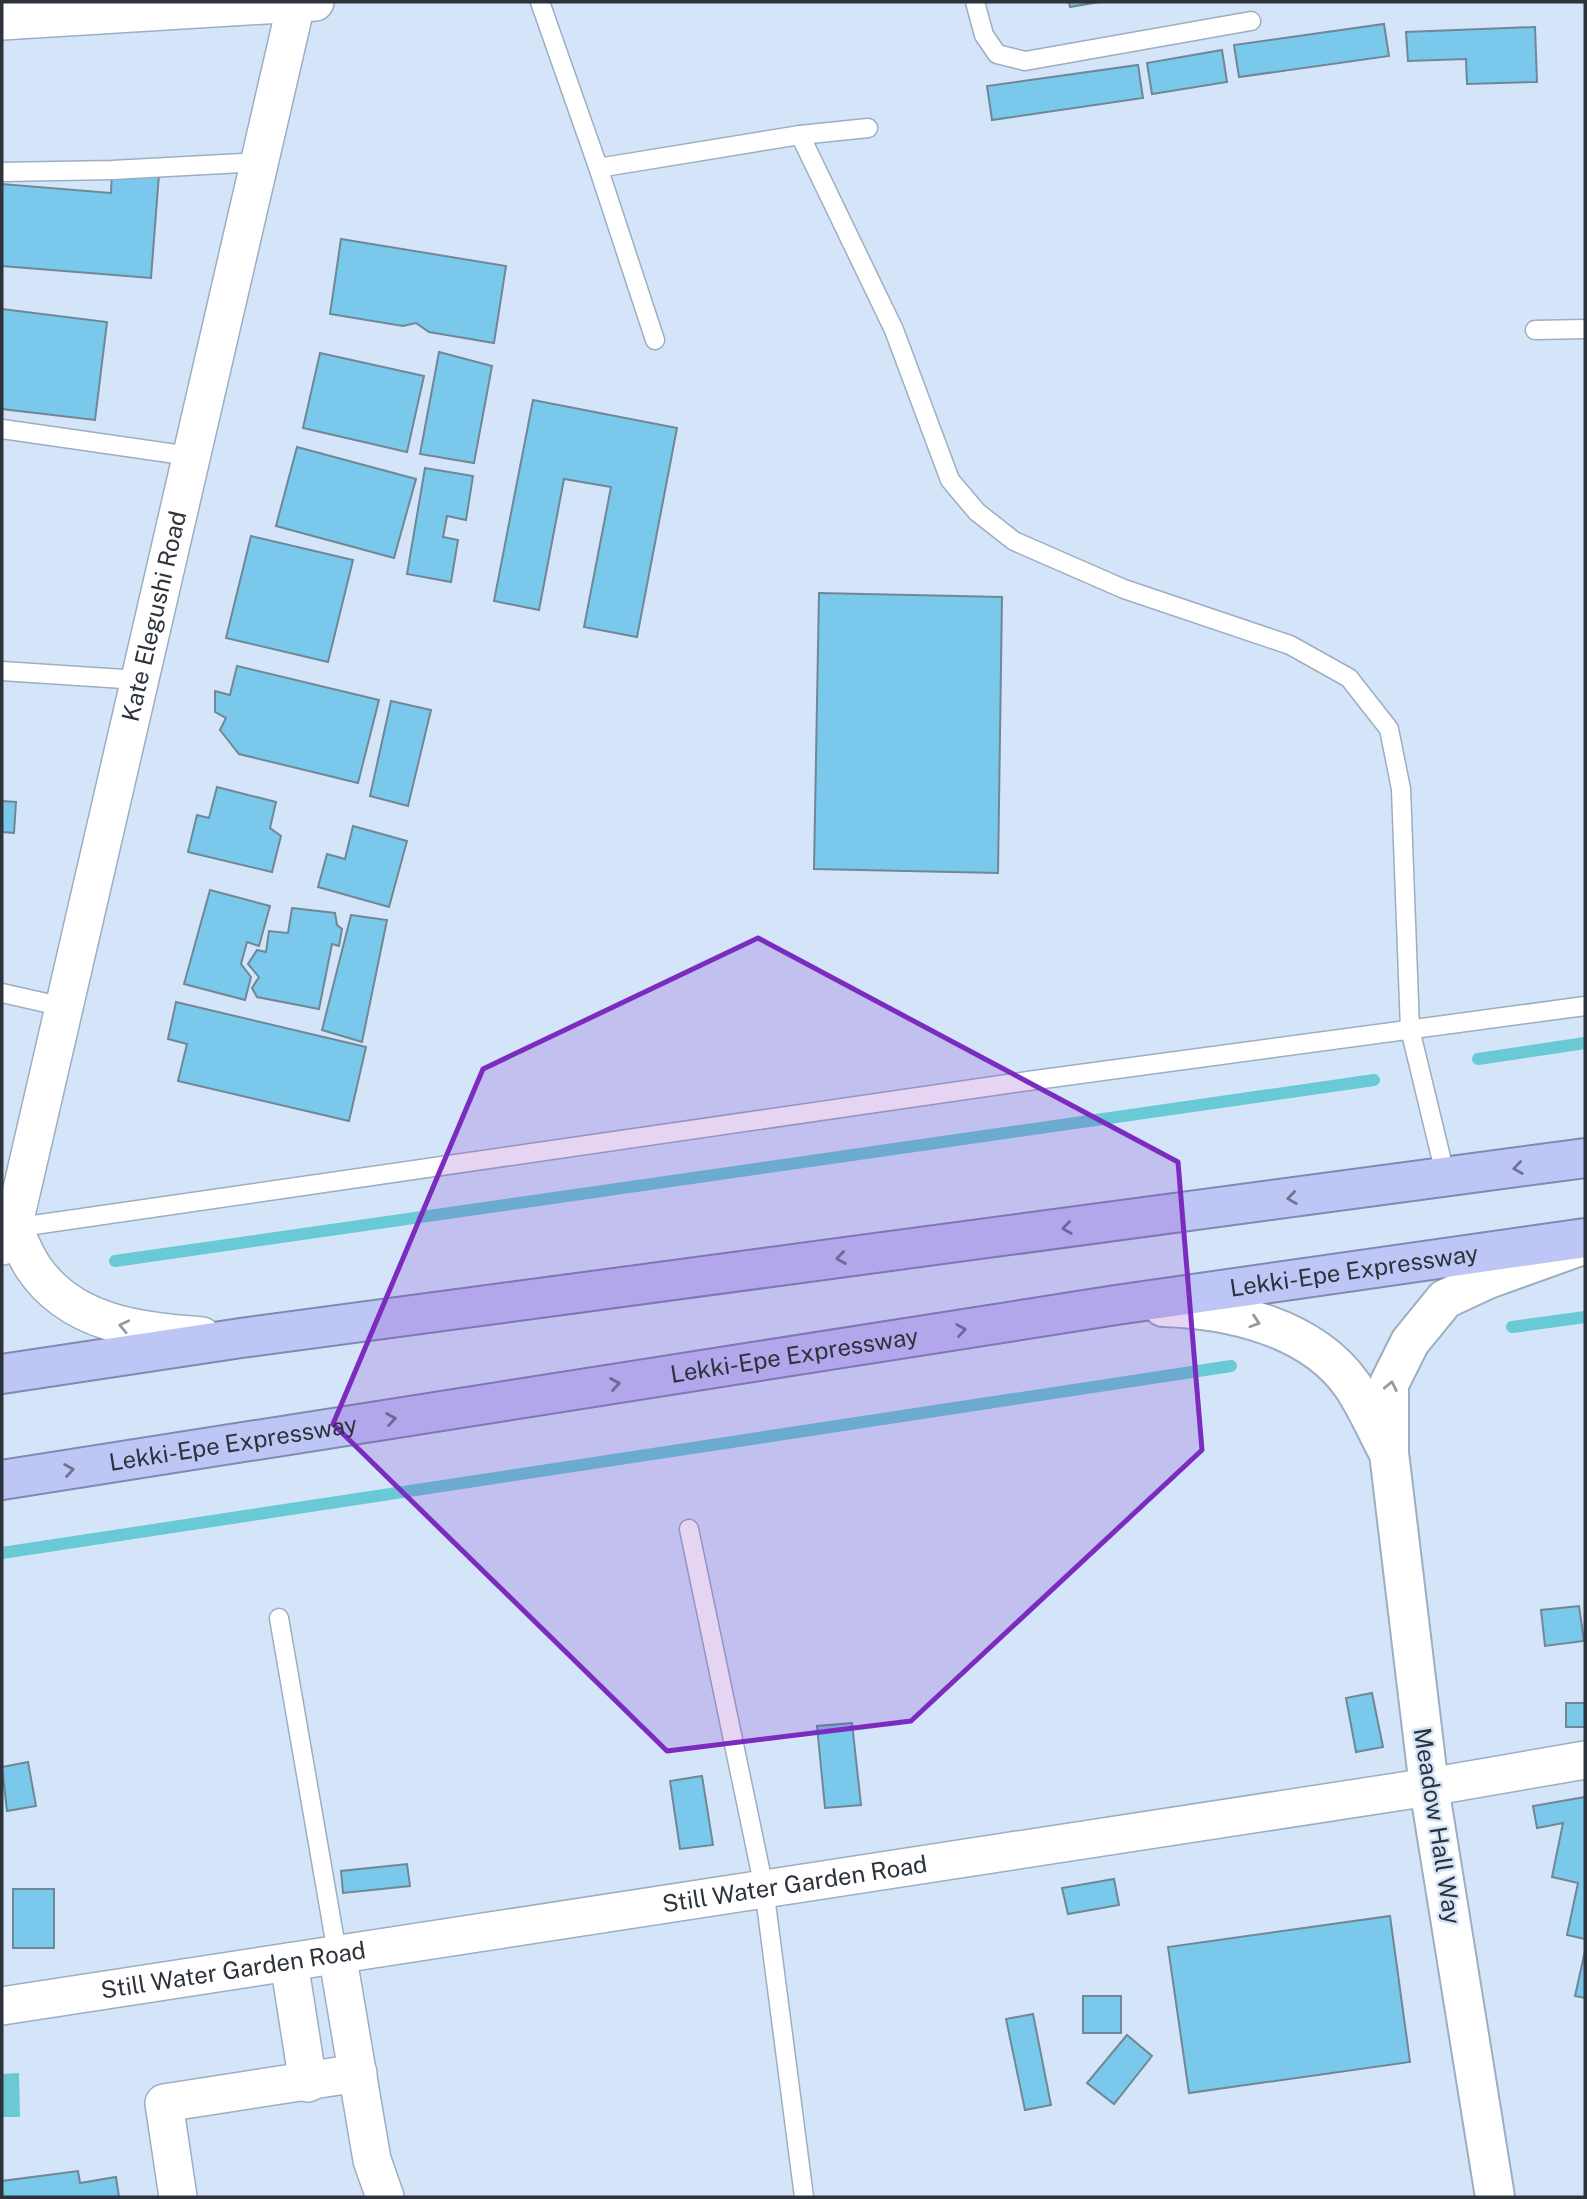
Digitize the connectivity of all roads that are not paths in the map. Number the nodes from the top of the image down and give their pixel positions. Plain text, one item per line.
1 (540, 2) edge
2 (975, 2) edge
3 (306, 3) edge
4 (214, 6) edge
5 (2, 21) edge
6 (1251, 21) dead end
7 (868, 128) dead end
8 (800, 135) junction
9 (260, 162) junction
10 (597, 164) junction
11 (2, 172) edge
12 (1585, 329) edge
13 (1535, 330) dead end
14 (655, 340) dead end
15 (2, 429) edge
16 (190, 456) junction
17 (2, 671) edge
18 (139, 680) junction
19 (2, 993) edge
20 (1585, 1006) edge
21 (64, 1007) junction
22 (1410, 1028) junction
23 (1585, 1158) edge
24 (1446, 1178) junction
25 (9, 1222) edge
26 (1585, 1238) edge
27 (1585, 1244) edge
28 (1116, 1305) junction
29 (241, 1338) junction
30 (2, 1374) edge
31 (1388, 1453) junction
32 (2, 1480) edge
33 (689, 1529) dead end
34 (279, 1618) dead end
35 (1585, 1760) edge
36 (1429, 1787) junction
37 (764, 1888) junction
38 (337, 1953) junction
39 (289, 1962) junction
40 (2, 2006) edge
41 (358, 2073) junction
42 (309, 2082) junction
43 (178, 2197) edge
44 (385, 2197) edge
45 (804, 2197) edge
46 (1494, 2197) edge

1 - 10 lane
2 - 6 lane
3 - 4 street
3 - 9 street, Kate Elegushi Road
4 - 5 street
7 - 8 lane
8 - 10 lane
8 - 22 lane
9 - 11 lane
9 - 16 street, Kate Elegushi Road
10 - 14 lane
12 - 13 lane
15 - 16 lane
16 - 18 street, Kate Elegushi Road
17 - 18 lane
18 - 21 street, Kate Elegushi Road
19 - 21 lane
20 - 22 lane
21 - 25 street, Kate Elegushi Road
22 - 24 lane
22 - 25 lane
23 -> 24 highway
24 -> 29 highway
29 -> 25 street
26 - 28 highway, Lekki-Epe Expressway
31 -> 27 street
28 -> 31 street
32 -> 28 highway, Lekki-Epe Expressway
29 - 30 highway
31 - 36 street, Meadow Hall Way
33 - 37 lane
34 - 38 lane
35 - 36 street, Still Water Garden Road
36 - 37 street, Still Water Garden Road
36 - 46 street, Meadow Hall Way
37 - 38 street, Still Water Garden Road
37 - 45 lane
38 - 39 street, Still Water Garden Road
38 - 41 street
39 - 40 street, Still Water Garden Road
39 - 42 street
41 - 42 street
41 - 44 street
42 - 43 street

